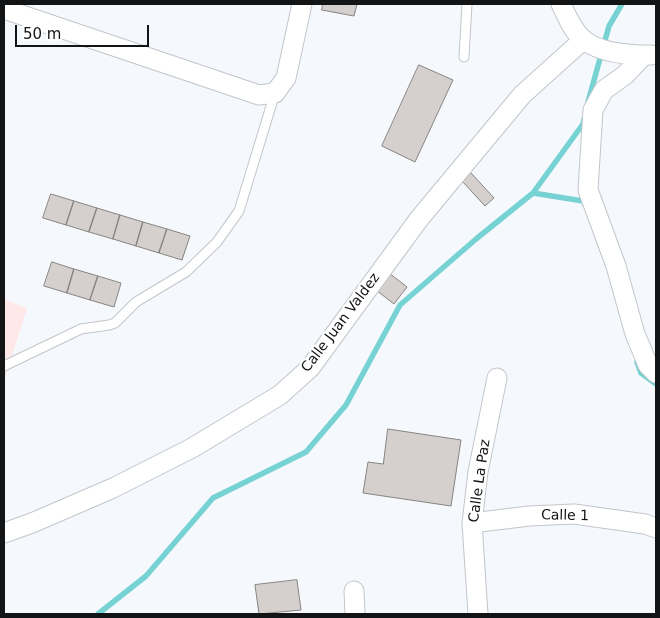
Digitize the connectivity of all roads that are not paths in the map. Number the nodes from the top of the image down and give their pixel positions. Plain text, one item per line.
1 (302, 4) edge
2 (468, 4) edge
3 (561, 4) edge
4 (4, 9) edge
5 (590, 43) junction
6 (642, 55) edge
7 (464, 57) dead end
8 (275, 92) junction
9 (4, 366) edge
10 (656, 373) edge
11 (497, 378) dead end
12 (472, 523) junction
13 (656, 528) edge
14 (4, 533) edge
15 (354, 592) dead end
16 (355, 614) edge
17 (478, 614) edge

1 - 8 street
2 - 7 lane
3 - 5 street
4 - 8 street
5 - 6 street
5 - 14 street, Calle Juan Valdez
6 - 10 street
8 - 9 lane
11 - 12 street, Calle La Paz
12 - 13 street, Calle 1
12 - 17 street, Calle La Paz
15 - 16 street

